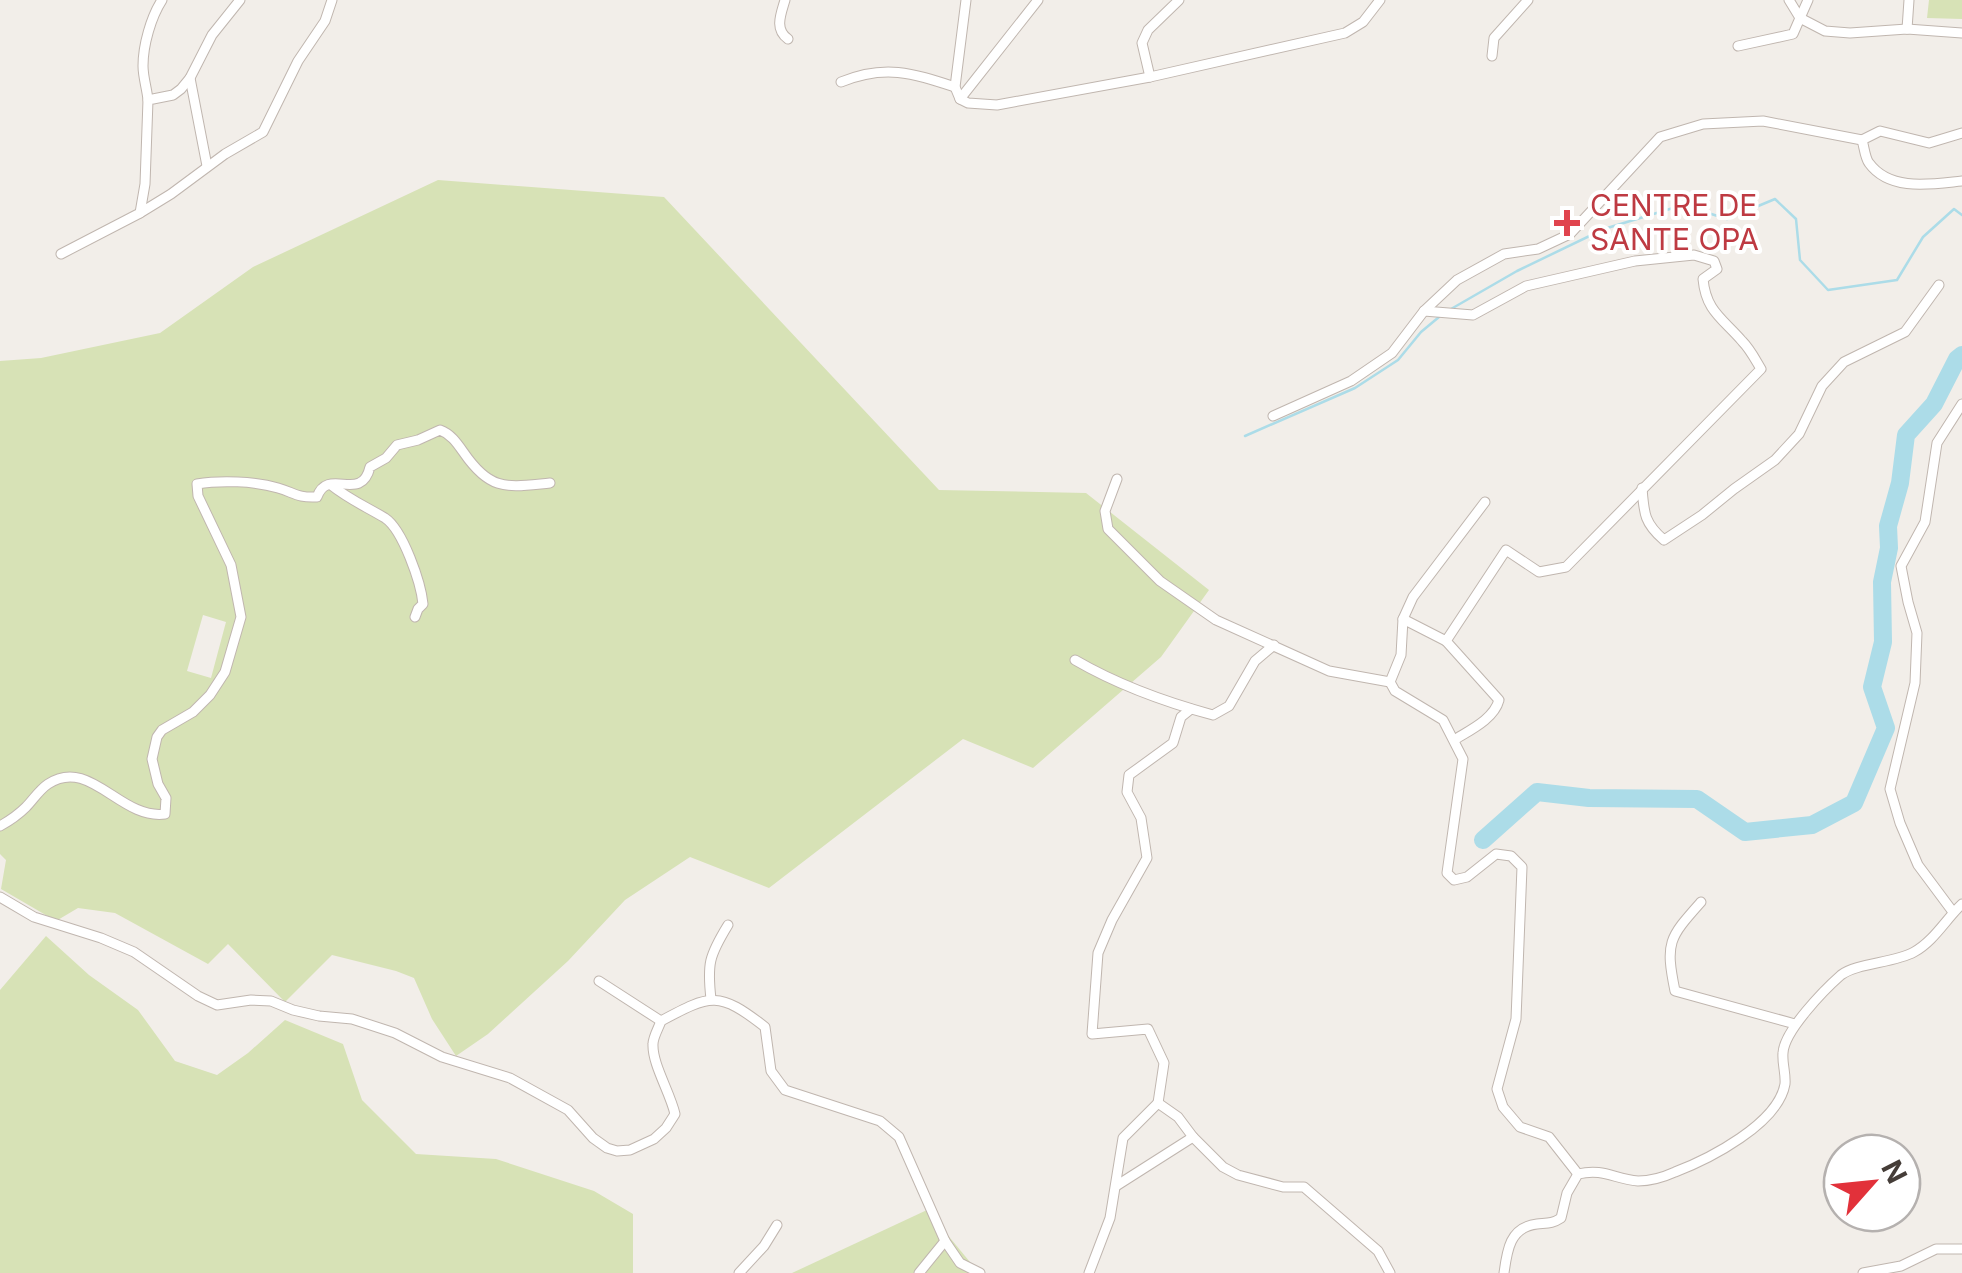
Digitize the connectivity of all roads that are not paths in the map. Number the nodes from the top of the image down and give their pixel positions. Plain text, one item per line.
1 (162, 0) edge
2 (240, 0) edge
3 (332, 0) edge
4 (784, 0) edge
5 (966, 0) edge
6 (1038, 0) edge
7 (1179, 0) edge
8 (1380, 0) edge
9 (1528, 0) edge
10 (1789, 0) edge
11 (1808, 0) edge
12 (1910, 0) edge
13 (1800, 18) junction
14 (1906, 30) junction
15 (1962, 33) edge
16 (788, 39) dead end
17 (1738, 46) dead end
18 (1492, 56) dead end
19 (1150, 77) junction
20 (190, 78) junction
21 (841, 82) dead end
22 (955, 87) junction
23 (960, 99) junction
24 (148, 100) junction
25 (1962, 133) edge
26 (1862, 140) junction
27 (208, 166) junction
28 (1962, 181) edge
29 (140, 213) junction
30 (60, 254) dead end
31 (1939, 284) dead end
32 (1424, 311) junction
33 (1962, 404) edge
34 (1273, 416) dead end
35 (1117, 479) dead end
36 (329, 483) junction
37 (550, 483) dead end
38 (1642, 488) junction
39 (1484, 502) dead end
40 (415, 617) dead end
41 (1403, 619) junction
42 (1446, 641) junction
43 (1274, 645) junction
44 (1076, 660) dead end
45 (1390, 682) junction
46 (1191, 709) junction
47 (1454, 740) junction
48 (0, 826) edge
49 (0, 897) edge
50 (1701, 902) dead end
51 (1962, 904) edge
52 (1953, 912) junction
53 (728, 925) dead end
54 (600, 981) dead end
55 (710, 999) junction
56 (661, 1021) junction
57 (1795, 1024) junction
58 (1158, 1103) junction
59 (1193, 1137) junction
60 (1578, 1174) junction
61 (1116, 1186) junction
62 (776, 1225) dead end
63 (945, 1241) junction
64 (1962, 1249) edge
65 (739, 1273) edge
66 (919, 1273) edge
67 (980, 1273) edge
68 (1090, 1273) edge
69 (1390, 1273) edge
70 (1504, 1273) edge
71 (1863, 1273) edge

1 - 24 street
2 - 20 street
3 - 27 street
4 - 16 street
5 - 22 street
6 - 23 street
7 - 19 street
8 - 19 street
9 - 18 street
10 - 13 street
11 - 13 street
12 - 14 street
13 - 14 street
13 - 17 street
14 - 15 street
19 - 23 street
20 - 24 street
20 - 27 street
21 - 22 street
22 - 23 street
24 - 29 street
25 - 26 street
26 - 28 street
26 - 32 street
27 - 29 street
29 - 30 street
31 - 38 street
32 - 34 street
32 - 38 street
33 - 52 street
35 - 43 street
36 - 37 street
36 - 40 street
36 - 48 street
38 - 42 street
39 - 41 street
41 - 42 street
41 - 45 street
42 - 47 street
43 - 45 street
43 - 46 street
44 - 46 street
45 - 47 street
46 - 58 street
47 - 60 street
49 - 56 street
50 - 57 street
51 - 52 street
52 - 57 street
53 - 55 street
54 - 56 street
55 - 56 street
55 - 63 street
57 - 60 street
58 - 59 street
58 - 61 street
59 - 61 street
59 - 69 street
60 - 70 street
61 - 68 street
62 - 65 street
63 - 66 street
63 - 67 street
64 - 71 street

